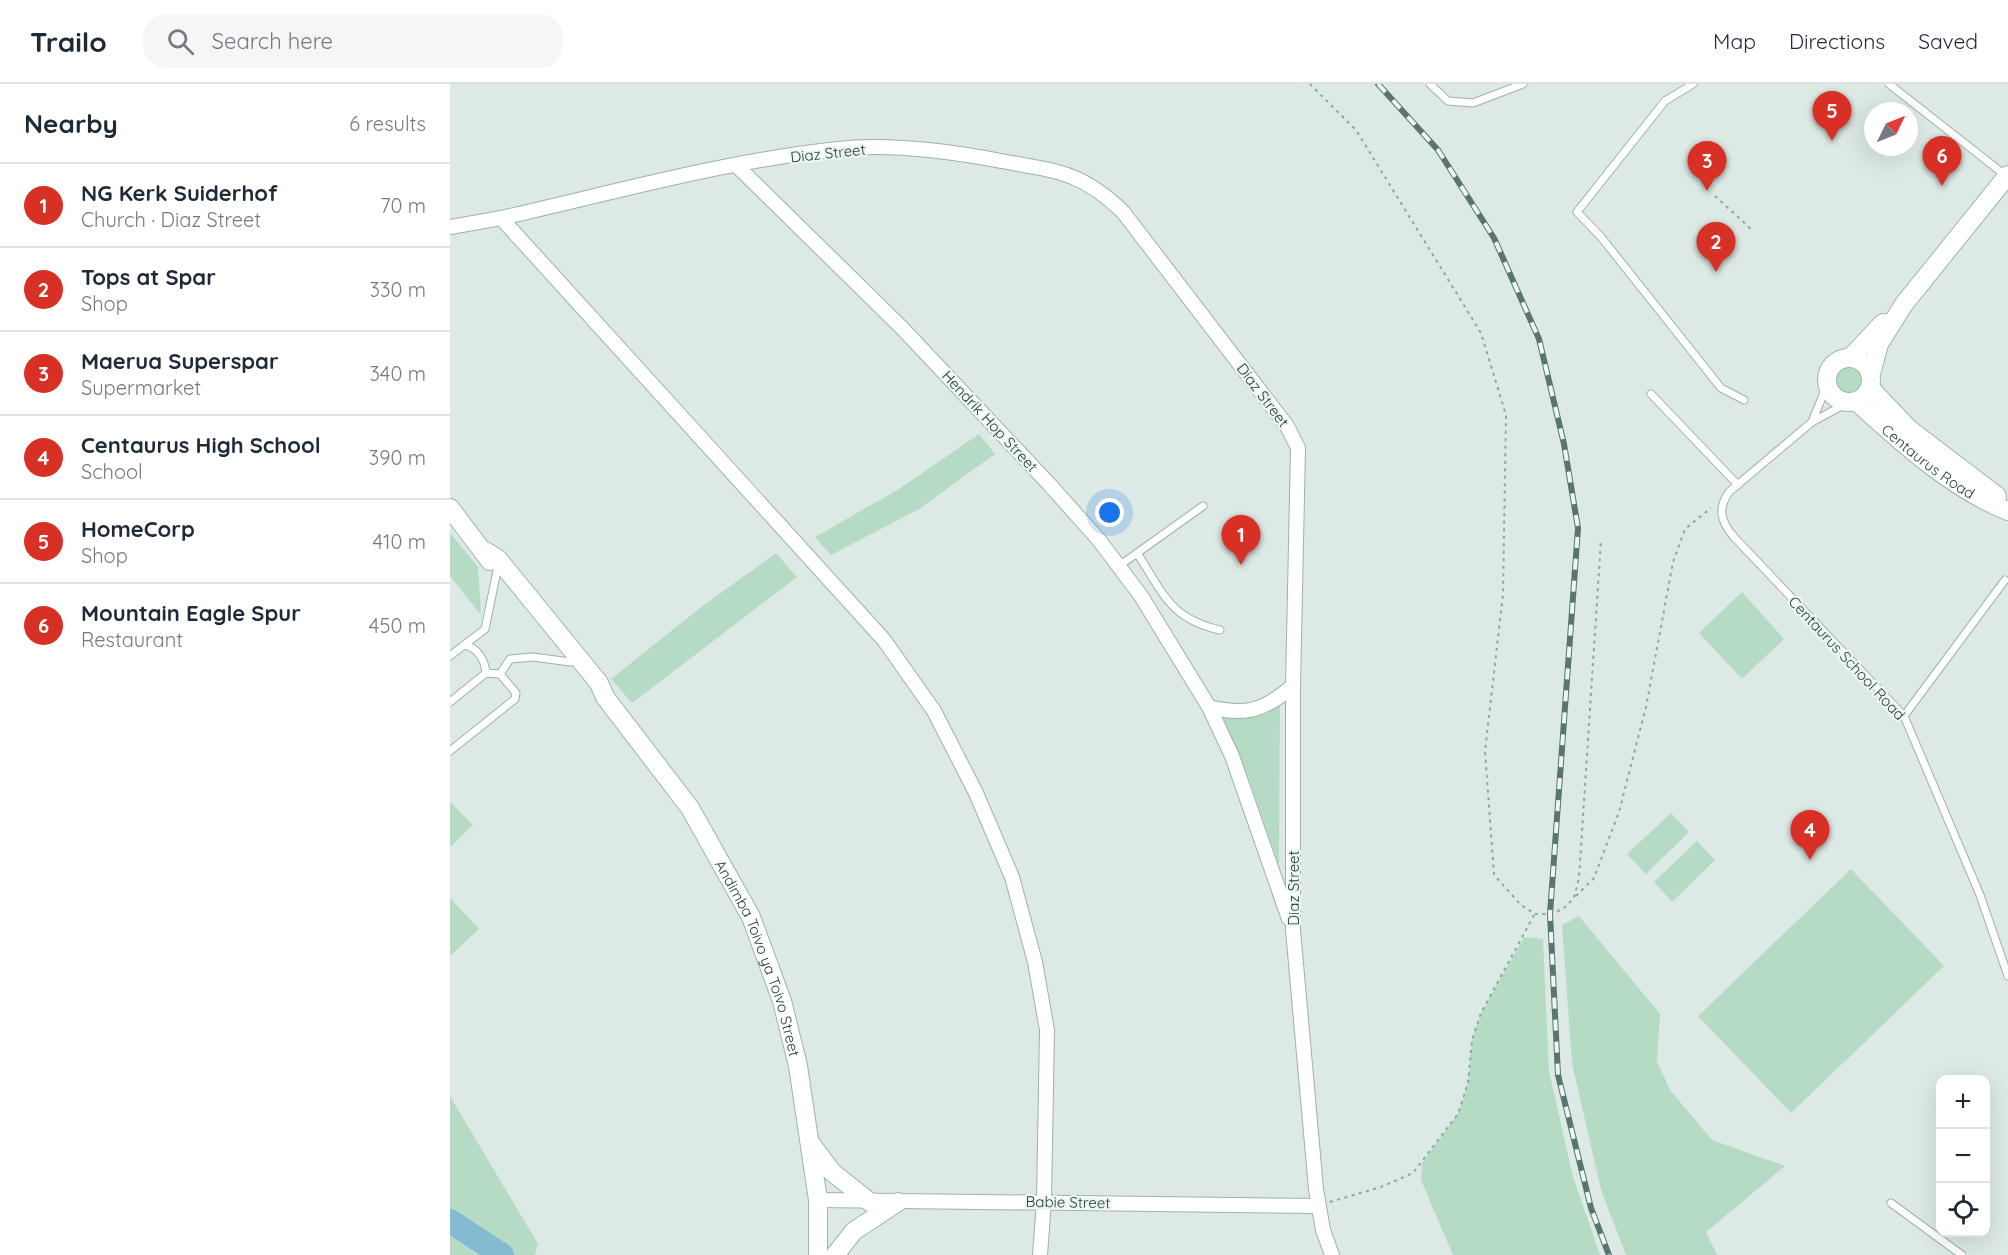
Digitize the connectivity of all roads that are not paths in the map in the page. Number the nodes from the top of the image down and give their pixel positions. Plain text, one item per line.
1 (1430, 84) edge
2 (1523, 84) edge
3 (1693, 84) edge
4 (1889, 84) edge
5 (736, 165) junction
6 (2008, 176) edge
7 (501, 218) junction
8 (450, 227) edge
9 (1904, 303) junction
10 (1850, 358) junction
11 (1871, 381) junction
12 (1827, 385) junction
13 (1651, 394) dead end
14 (1744, 400) dead end
15 (1852, 402) junction
16 (1812, 422) junction
17 (1738, 485) junction
18 (1203, 506) dead end
19 (450, 508) edge
20 (2008, 509) edge
21 (485, 551) junction
22 (1137, 553) junction
23 (1119, 566) junction
24 (497, 571) junction
25 (2004, 580) dead end
26 (1220, 630) dead end
27 (464, 645) junction
28 (450, 656) edge
29 (570, 662) junction
30 (486, 672) junction
31 (500, 674) junction
32 (1293, 686) junction
33 (605, 697) junction
34 (450, 702) edge
35 (1209, 707) junction
36 (1904, 716) junction
37 (450, 751) edge
38 (1293, 930) junction
39 (2008, 976) edge
40 (810, 1143) junction
41 (818, 1200) junction
42 (1044, 1201) junction
43 (898, 1202) junction
44 (871, 1203) junction
45 (1891, 1203) dead end
46 (1319, 1206) junction
47 (818, 1255) edge
48 (835, 1255) edge
49 (1040, 1255) edge
50 (1332, 1255) edge
51 (1962, 1255) edge

1 - 2 lane
3 - 14 lane
4 - 6 lane
5 - 7 street, Diaz Street
5 - 23 street, Hendrik Hop Street
5 - 32 street, Diaz Street
6 - 9 street
7 - 8 street, Diaz Street
7 - 42 street
9 - 10 street
9 - 11 street
10 - 11 street, Centaurus Road
10 - 12 street
11 - 15 street
11 - 20 street, Centaurus Road
12 - 15 street, Centaurus Road
12 - 16 lane
13 - 17 lane
15 - 16 lane
15 - 20 street, Centaurus Road
16 - 17 lane
17 - 36 lane, Centaurus School Road
18 - 22 lane
19 - 21 street, Andimba Toivo ya Toivo Street
21 - 24 street, Andimba Toivo ya Toivo Street
21 - 33 street, Andimba Toivo ya Toivo Street
22 - 23 lane
22 - 26 lane
23 - 35 street, Hendrik Hop Street
24 - 27 lane
24 - 29 street, Andimba Toivo ya Toivo Street
25 - 36 lane
27 - 28 lane
27 - 30 lane
29 - 31 lane
29 - 33 street, Andimba Toivo ya Toivo Street
30 - 31 lane
30 - 34 lane
31 - 37 lane
32 - 35 street
32 - 38 street, Diaz Street
33 - 40 street, Andimba Toivo ya Toivo Street
35 - 38 street, Hendrik Hop Street
36 - 39 lane, Centaurus School Road
38 - 46 street, Diaz Street
40 - 41 street, Andimba Toivo ya Toivo Street
40 - 44 street
41 - 44 street, Babie Street
41 - 47 street, Andimba Toivo ya Toivo Street
42 - 43 street, Babie Street
42 - 46 street, Babie Street
42 - 49 street
43 - 44 street, Babie Street
43 - 48 street
45 - 51 lane
46 - 50 street, Diaz Street

